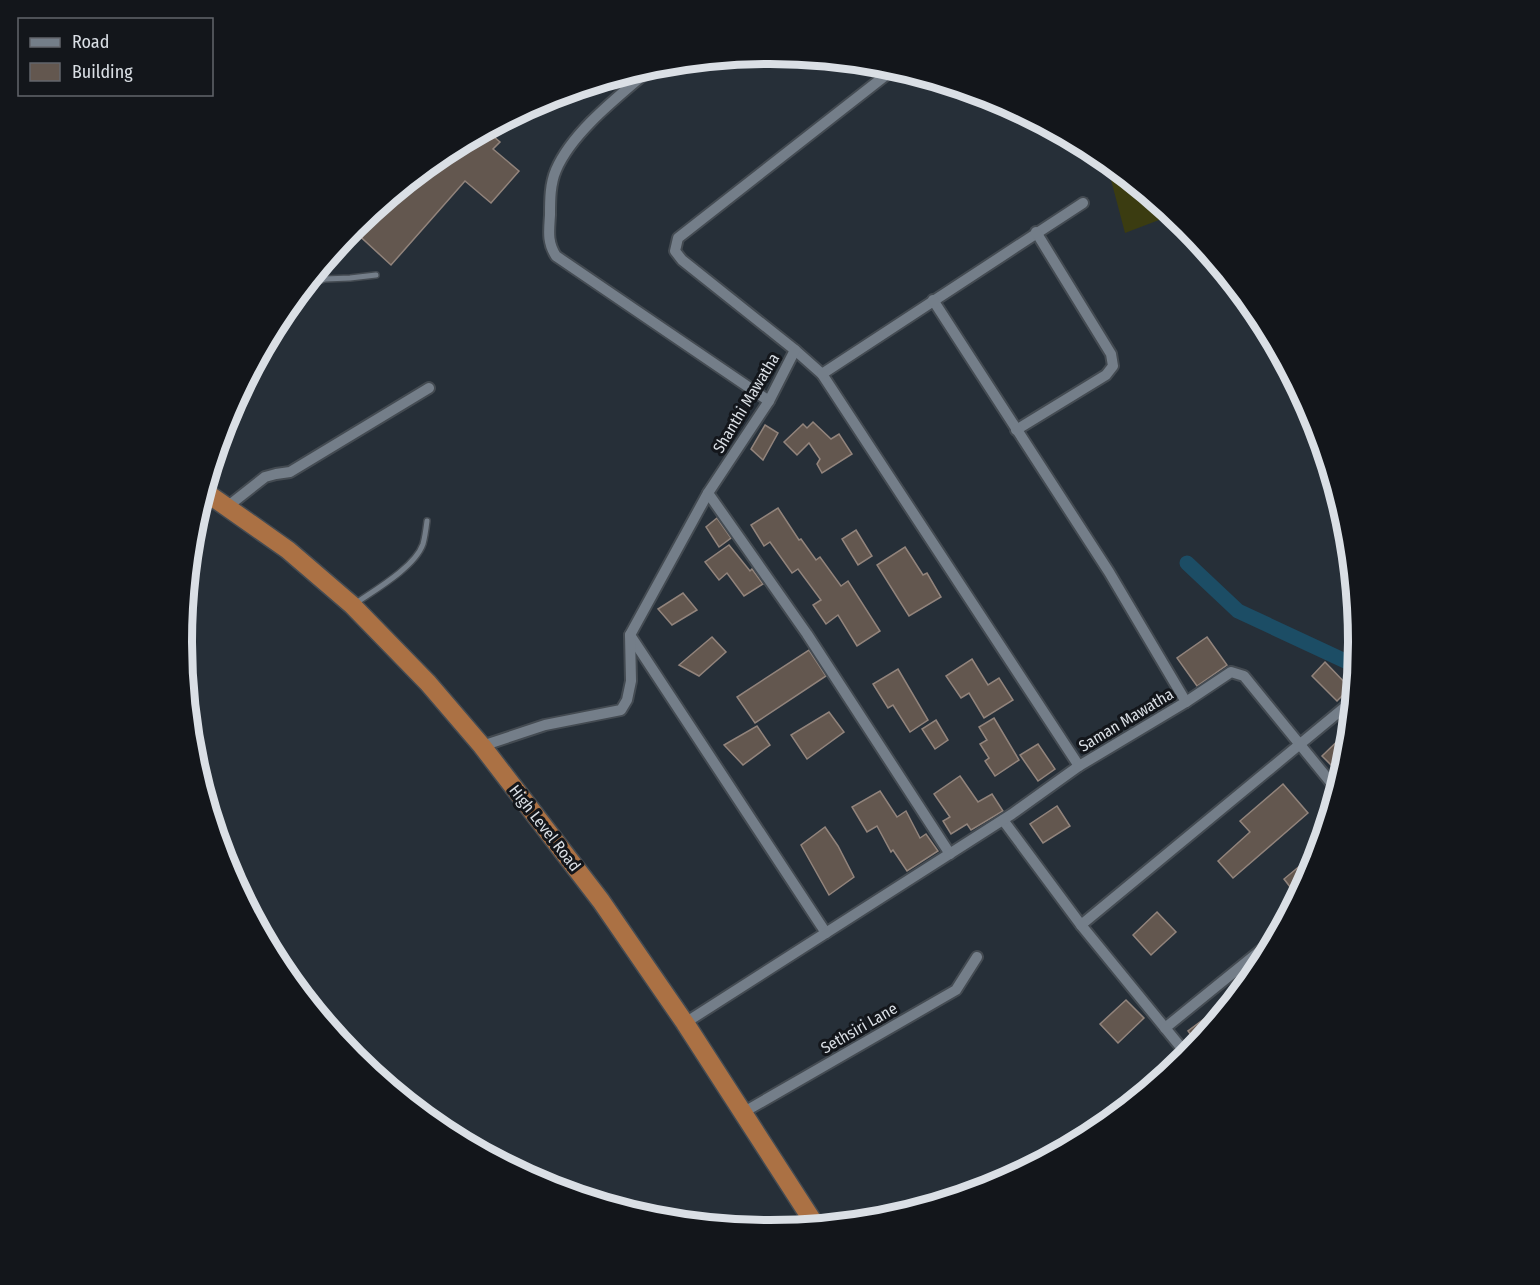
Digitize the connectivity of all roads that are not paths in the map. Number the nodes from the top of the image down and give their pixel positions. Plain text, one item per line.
1 (884, 76) edge
2 (638, 80) edge
3 (1083, 203) dead end
4 (1036, 232) junction
5 (376, 275) dead end
6 (319, 281) edge
7 (933, 300) junction
8 (795, 350) junction
9 (822, 374) junction
10 (429, 388) dead end
11 (769, 401) junction
12 (1016, 430) junction
13 (708, 493) junction
14 (211, 496) edge
15 (227, 507) junction
16 (427, 521) dead end
17 (352, 605) junction
18 (630, 635) junction
19 (1186, 702) junction
20 (1344, 708) edge
21 (1300, 744) junction
22 (482, 746) junction
23 (1079, 766) junction
24 (1330, 782) edge
25 (1003, 820) junction
26 (950, 854) junction
27 (1081, 925) junction
28 (826, 933) junction
29 (1257, 954) edge
30 (977, 957) dead end
31 (686, 1023) junction
32 (1165, 1028) junction
33 (1182, 1048) edge
34 (744, 1112) junction
35 (811, 1219) edge

1 - 8 street, Shanthi Mawatha
2 - 11 street
3 - 4 street
4 - 7 street
4 - 12 street
5 - 6 lane
7 - 9 street
7 - 12 street, Saman Mawatha
8 - 9 street
8 - 11 street, Shanthi Mawatha
9 - 23 street
10 - 15 street
11 - 13 street, Shanthi Mawatha
12 - 19 street, Saman Mawatha
13 - 18 street, Shanthi Mawatha
13 - 26 street
14 - 15 highway, High Level Road
15 - 17 highway, High Level Road
16 - 17 lane
17 - 22 highway, High Level Road
18 - 22 street
18 - 28 street
19 - 21 street
19 - 23 street, Saman Mawatha
20 - 21 street
21 - 24 street
21 - 27 street
22 - 31 highway, High Level Road
23 - 25 street, Saman Mawatha
25 - 26 street, Saman Mawatha
25 - 27 street
26 - 28 street, Saman Mawatha
27 - 32 street
28 - 31 street, Saman Mawatha
29 - 32 street
30 - 34 street, Sethsiri Lane
31 - 34 highway, High Level Road
32 - 33 street
34 - 35 highway, High Level Road

